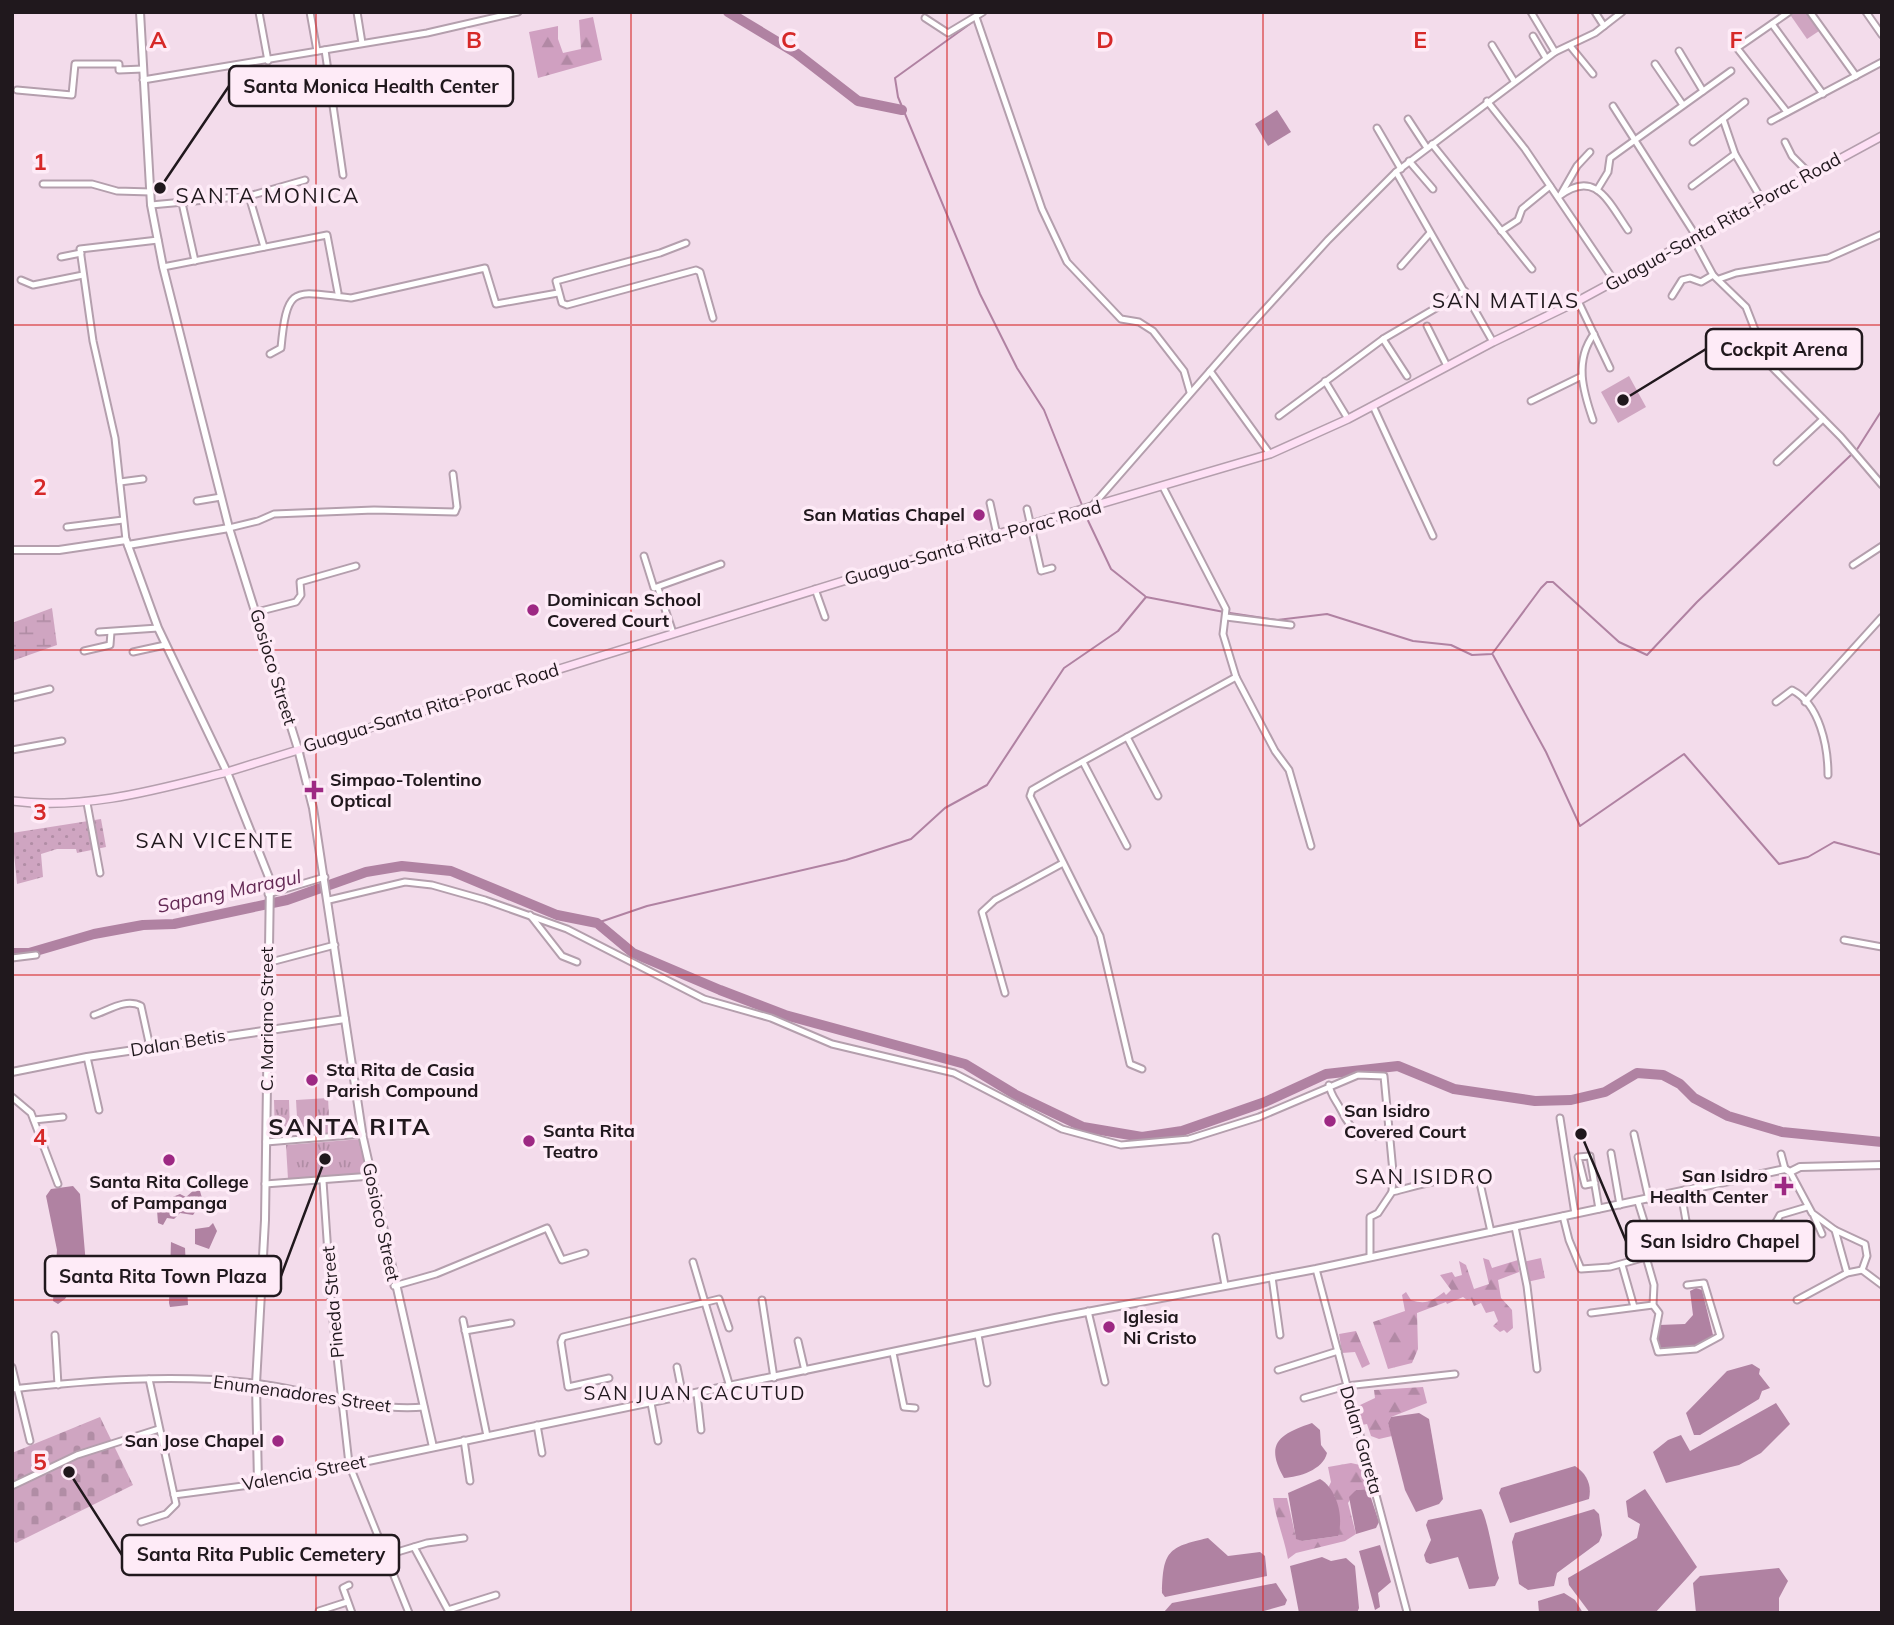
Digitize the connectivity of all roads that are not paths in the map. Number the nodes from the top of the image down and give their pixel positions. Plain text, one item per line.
1 (140, 12) edge
2 (259, 12) edge
3 (310, 12) edge
4 (356, 12) edge
5 (518, 12) edge
6 (983, 12) edge
7 (1531, 12) edge
8 (1595, 12) edge
9 (1622, 12) edge
10 (1789, 12) edge
11 (1810, 12) edge
12 (1866, 12) edge
13 (976, 17) junction
14 (925, 18) dead end
15 (1772, 24) junction
16 (1604, 26) junction
17 (1882, 35) edge
18 (1533, 36) dead end
19 (362, 43) junction
20 (1492, 45) dead end
21 (1571, 47) junction
22 (325, 50) junction
23 (317, 51) junction
24 (1679, 51) dead end
25 (1555, 52) junction
26 (1546, 58) junction
27 (268, 61) junction
28 (1882, 62) edge
29 (1655, 64) dead end
30 (143, 69) junction
31 (1731, 71) dead end
32 (1593, 74) dead end
33 (1856, 76) junction
34 (142, 80) junction
35 (1514, 81) junction
36 (17, 90) dead end
37 (1703, 91) junction
38 (1823, 93) junction
39 (1487, 101) junction
40 (1745, 102) dead end
41 (1683, 105) junction
42 (1613, 106) dead end
43 (1787, 112) junction
44 (1408, 119) dead end
45 (1723, 119) junction
46 (1771, 121) dead end
47 (1377, 128) dead end
48 (1882, 136) edge
49 (1636, 139) junction
50 (1693, 142) dead end
51 (1784, 142) dead end
52 (1430, 146) junction
53 (1590, 152) dead end
54 (1735, 154) junction
55 (1409, 161) junction
56 (1398, 170) junction
57 (1810, 174) junction
58 (343, 175) dead end
59 (304, 180) dead end
60 (43, 184) dead end
61 (1550, 186) junction
62 (1692, 187) dead end
63 (1433, 189) dead end
64 (1597, 190) junction
65 (151, 192) junction
66 (249, 196) junction
67 (1560, 196) junction
68 (1762, 200) junction
69 (182, 203) junction
70 (151, 205) junction
71 (1629, 229) dead end
72 (1501, 231) junction
73 (1430, 233) junction
74 (1882, 234) edge
75 (1695, 237) junction
76 (158, 240) junction
77 (686, 243) dead end
78 (264, 247) junction
79 (81, 254) junction
80 (61, 257) dead end
81 (195, 261) junction
82 (1401, 266) dead end
83 (163, 267) junction
84 (1532, 269) dead end
85 (83, 275) junction
86 (1716, 277) junction
87 (21, 280) dead end
88 (1615, 282) junction
89 (1465, 291) junction
90 (338, 293) junction
91 (558, 293) junction
92 (1672, 296) dead end
93 (1578, 301) junction
94 (713, 318) dead end
95 (1427, 326) dead end
96 (1594, 334) junction
97 (1383, 339) junction
98 (1493, 342) junction
99 (270, 354) dead end
100 (1447, 366) junction
101 (1610, 368) dead end
102 (1210, 371) junction
103 (1407, 376) dead end
104 (1580, 377) junction
105 (1325, 381) junction
106 (1190, 392) junction
107 (1531, 401) dead end
108 (1373, 405) junction
109 (1279, 416) dead end
110 (1348, 419) junction
111 (1593, 419) dead end
112 (1823, 419) junction
113 (1270, 454) junction
114 (1777, 462) dead end
115 (453, 474) dead end
116 (142, 479) dead end
117 (120, 482) junction
118 (1882, 485) edge
119 (1163, 487) junction
120 (221, 497) junction
121 (197, 501) dead end
122 (990, 503) dead end
123 (1027, 509) dead end
124 (1087, 509) junction
125 (123, 520) junction
126 (1031, 526) junction
127 (67, 527) dead end
128 (229, 528) junction
129 (997, 535) junction
130 (1433, 536) dead end
131 (127, 542) junction
132 (1882, 547) edge
133 (12, 550) edge
134 (644, 556) dead end
135 (721, 564) dead end
136 (1853, 565) dead end
137 (356, 566) dead end
138 (1052, 568) dead end
139 (658, 588) junction
140 (815, 589) junction
141 (257, 612) junction
142 (825, 617) dead end
143 (1226, 617) junction
144 (1880, 621) edge
145 (1291, 625) dead end
146 (158, 628) junction
147 (99, 632) dead end
148 (111, 632) junction
149 (673, 633) junction
150 (165, 645) junction
151 (84, 651) dead end
152 (132, 652) dead end
153 (1236, 677) junction
154 (50, 689) dead end
155 (12, 698) edge
156 (1776, 702) dead end
157 (1805, 702) junction
158 (1127, 737) junction
159 (62, 741) dead end
160 (298, 749) junction
161 (12, 750) edge
162 (1083, 762) junction
163 (227, 772) junction
164 (1828, 775) dead end
165 (1158, 796) dead end
166 (12, 801) edge
167 (86, 803) junction
168 (1127, 846) dead end
169 (1311, 846) dead end
170 (1063, 863) junction
171 (100, 873) dead end
172 (325, 878) junction
173 (268, 895) junction
174 (328, 898) junction
175 (530, 915) junction
176 (1844, 940) dead end
177 (335, 945) junction
178 (1882, 947) edge
179 (36, 955) dead end
180 (12, 958) edge
181 (577, 962) dead end
182 (266, 964) junction
183 (1005, 993) dead end
184 (94, 1015) dead end
185 (345, 1019) junction
186 (265, 1029) junction
187 (150, 1047) junction
188 (87, 1057) junction
189 (1142, 1069) dead end
190 (12, 1072) edge
191 (1329, 1085) junction
192 (12, 1097) edge
193 (99, 1110) dead end
194 (63, 1117) dead end
195 (1560, 1118) dead end
196 (34, 1120) junction
197 (363, 1134) junction
198 (1388, 1134) junction
199 (1634, 1134) dead end
200 (267, 1142) junction
201 (1611, 1153) dead end
202 (1781, 1154) dead end
203 (1882, 1165) edge
204 (1787, 1171) junction
205 (372, 1176) junction
206 (323, 1181) junction
207 (58, 1184) dead end
208 (265, 1184) junction
209 (1595, 1184) junction
210 (1392, 1192) junction
211 (1681, 1192) junction
212 (1649, 1200) junction
213 (1638, 1202) junction
214 (1620, 1205) junction
215 (1807, 1207) junction
216 (1599, 1209) junction
217 (1575, 1213) junction
218 (1812, 1213) junction
219 (1563, 1216) junction
220 (1686, 1221) dead end
221 (1515, 1227) junction
222 (1835, 1230) junction
223 (1491, 1232) junction
224 (1770, 1233) dead end
225 (1822, 1234) dead end
226 (1216, 1237) dead end
227 (585, 1253) dead end
228 (1370, 1257) junction
229 (1646, 1257) junction
230 (693, 1262) dead end
231 (1622, 1265) junction
232 (1316, 1269) junction
233 (1862, 1269) junction
234 (1847, 1273) junction
235 (1272, 1277) junction
236 (1687, 1284) dead end
237 (1225, 1285) junction
238 (1882, 1285) edge
239 (394, 1286) junction
240 (762, 1300) dead end
241 (1797, 1300) dead end
242 (706, 1302) junction
243 (1653, 1305) junction
244 (1634, 1307) junction
245 (1088, 1311) junction
246 (1591, 1313) dead end
247 (463, 1320) dead end
248 (511, 1323) dead end
249 (729, 1328) dead end
250 (465, 1331) junction
251 (54, 1335) dead end
252 (978, 1335) junction
253 (1280, 1335) dead end
254 (798, 1341) dead end
255 (1338, 1351) junction
256 (893, 1353) junction
257 (12, 1367) edge
258 (677, 1367) dead end
259 (1537, 1369) dead end
260 (1278, 1370) dead end
261 (805, 1371) junction
262 (1455, 1374) dead end
263 (609, 1378) dead end
264 (774, 1378) junction
265 (149, 1380) junction
266 (1105, 1382) dead end
267 (987, 1383) dead end
268 (256, 1384) junction
269 (58, 1385) junction
270 (1346, 1385) junction
271 (730, 1387) junction
272 (14, 1389) edge
273 (697, 1394) junction
274 (683, 1397) junction
275 (341, 1398) junction
276 (1304, 1398) dead end
277 (651, 1403) junction
278 (424, 1407) junction
279 (915, 1408) dead end
280 (537, 1425) junction
281 (159, 1429) junction
282 (701, 1430) dead end
283 (487, 1436) junction
284 (464, 1440) junction
285 (30, 1441) dead end
286 (659, 1441) dead end
287 (433, 1447) junction
288 (542, 1452) dead end
289 (349, 1464) junction
290 (470, 1481) dead end
291 (258, 1484) junction
292 (12, 1486) edge
293 (174, 1495) junction
294 (141, 1522) dead end
295 (464, 1538) dead end
296 (348, 1539) dead end
297 (379, 1542) junction
298 (414, 1547) junction
299 (384, 1556) junction
300 (349, 1585) dead end
301 (496, 1595) dead end
302 (347, 1602) junction
303 (319, 1611) edge
304 (327, 1611) edge
305 (1407, 1612) edge
306 (352, 1613) edge
307 (409, 1613) edge

1 - 30 street, Gosioco Street
2 - 27 street
3 - 23 street
4 - 19 street
5 - 19 street
6 - 13 street
7 - 25 street
8 - 16 street
9 - 16 street
10 - 15 street
11 - 33 street
12 - 17 street
13 - 14 street
13 - 106 street
15 - 38 street
15 - 43 street
16 - 21 street
18 - 26 street
19 - 22 street
20 - 35 street
21 - 25 street
21 - 32 street
22 - 23 street
22 - 58 street
23 - 27 street
24 - 37 street
25 - 26 street
26 - 35 street
27 - 34 street
28 - 33 street
29 - 41 street
30 - 34 street, Gosioco Street
30 - 36 street
31 - 37 street
33 - 38 street
34 - 65 street, Gosioco Street
35 - 39 street
37 - 41 street
38 - 43 street
39 - 52 street
39 - 61 street
40 - 45 street
41 - 49 street
42 - 49 street
43 - 46 street
44 - 52 street
45 - 50 street
45 - 54 street
47 - 56 street
48 - 57 main road, Guagua-Santa Rita-Porac Road
49 - 64 street
49 - 75 street
51 - 57 street
52 - 55 street
52 - 72 street
53 - 67 street
54 - 62 street
54 - 68 street
55 - 56 street
55 - 63 street
56 - 73 street
56 - 102 street
57 - 68 main road, Guagua-Santa Rita-Porac Road
59 - 66 street
60 - 65 street
61 - 67 street
61 - 72 street
64 - 67 street
64 - 71 street
65 - 70 street, Gosioco Street
66 - 69 street
66 - 78 street
67 - 88 street
68 - 75 main road, Guagua-Santa Rita-Porac Road
69 - 70 street
69 - 81 street
70 - 76 street, Gosioco Street
72 - 84 street
73 - 82 street
73 - 89 street
74 - 86 street
75 - 86 street
75 - 88 main road, Guagua-Santa Rita-Porac Road
76 - 79 street
76 - 83 street, Gosioco Street
77 - 91 street
78 - 81 street
78 - 90 street
79 - 80 street
79 - 85 street
81 - 83 street
83 - 120 street, Gosioco Street
85 - 87 street
85 - 117 street
86 - 92 street
86 - 112 street
88 - 93 main road, Guagua-Santa Rita-Porac Road
89 - 97 street
89 - 98 street
90 - 91 street
90 - 99 street
91 - 94 street
93 - 96 street
93 - 98 main road, Guagua-Santa Rita-Porac Road
95 - 100 street
96 - 101 street
96 - 104 street
97 - 103 street
97 - 105 street
98 - 100 main road, Guagua-Santa Rita-Porac Road
100 - 108 main road, Guagua-Santa Rita-Porac Road
102 - 106 street
102 - 113 street
104 - 107 street
104 - 111 street
105 - 109 street
105 - 110 street
106 - 124 street
108 - 110 main road, Guagua-Santa Rita-Porac Road
108 - 130 street
110 - 113 main road, Guagua-Santa Rita-Porac Road
112 - 114 street
112 - 118 street
113 - 119 main road, Guagua-Santa Rita-Porac Road
115 - 128 street
116 - 117 street
117 - 125 street
119 - 124 main road, Guagua-Santa Rita-Porac Road
119 - 143 street
120 - 121 street
120 - 128 street, Gosioco Street
122 - 129 street
123 - 126 street
124 - 126 main road, Guagua-Santa Rita-Porac Road
125 - 127 street
125 - 131 street
126 - 129 main road, Guagua-Santa Rita-Porac Road
126 - 138 street
128 - 131 street
128 - 141 street, Gosioco Street
129 - 140 main road, Guagua-Santa Rita-Porac Road
131 - 133 street
131 - 146 street, C. Mariano Street
132 - 136 street
134 - 139 street
135 - 139 street
137 - 141 street
139 - 149 street
140 - 142 street
140 - 149 main road, Guagua-Santa Rita-Porac Road
141 - 160 street, Gosioco Street
143 - 145 street
143 - 153 street
144 - 157 street
146 - 148 street
146 - 150 street, C. Mariano Street
147 - 148 street
148 - 151 street
149 - 160 main road, Guagua-Santa Rita-Porac Road
150 - 152 street
150 - 163 street, C. Mariano Street
153 - 158 street
153 - 169 street
154 - 155 street
156 - 157 street
157 - 164 street
158 - 162 street
158 - 165 street
159 - 161 street
160 - 163 main road, Guagua-Santa Rita-Porac Road
160 - 172 street, Gosioco Street
162 - 168 street
162 - 170 street
163 - 167 main road, Guagua-Santa Rita-Porac Road
163 - 173 street, C. Mariano Street
166 - 167 main road, Guagua-Santa Rita-Porac Road
167 - 171 street
170 - 183 street
170 - 189 street
172 - 173 street
172 - 174 street, Gosioco Street
173 - 182 street, C. Mariano Street
174 - 175 street
174 - 177 street, Gosioco Street
175 - 181 street
175 - 191 street
176 - 178 street
177 - 182 street
177 - 185 street, Gosioco Street
179 - 180 street
182 - 186 street, C. Mariano Street
184 - 187 street
185 - 186 street, Dalan Betis
185 - 197 street, Gosioco Street
186 - 187 street, Dalan Betis
186 - 200 street, C. Mariano Street
187 - 188 street, Dalan Betis
188 - 190 street, Dalan Betis
188 - 193 street
191 - 198 street
191 - 198 street
192 - 196 street
194 - 196 street
195 - 217 street
196 - 207 street
197 - 200 street
197 - 205 street, Gosioco Street
198 - 210 street
199 - 212 street
200 - 208 street, C. Mariano Street
201 - 214 street
202 - 204 street
203 - 204 street, Valencia Street
204 - 211 street, Valencia Street
204 - 215 street
205 - 206 street
205 - 239 street, Gosioco Street
206 - 208 street
206 - 275 street, Pineda Street
208 - 268 street, C. Mariano Street
209 - 209 street
209 - 216 street
210 - 223 street
210 - 228 street
211 - 212 street, Valencia Street
211 - 220 street
212 - 213 street, Valencia Street
213 - 214 street, Valencia Street
213 - 229 street
214 - 216 street, Valencia Street
215 - 218 street
215 - 224 street
216 - 217 street, Valencia Street
217 - 219 street, Valencia Street
218 - 222 street
218 - 225 street
219 - 221 street, Valencia Street
219 - 231 street
221 - 223 street, Valencia Street
221 - 259 street
222 - 233 street
222 - 234 street
223 - 228 street, Valencia Street
226 - 237 street
227 - 239 street
228 - 232 street, Valencia Street
229 - 231 street
229 - 243 street
230 - 242 street
231 - 244 street
232 - 235 street, Valencia Street
232 - 255 street, Dalan Gareta
233 - 234 street
233 - 238 street
234 - 241 street
235 - 237 street, Valencia Street
235 - 253 street
236 - 243 street
237 - 245 street, Valencia Street
239 - 278 street, Gosioco Street
240 - 264 street
242 - 249 street
242 - 263 street
242 - 271 street
243 - 244 street
244 - 246 street
245 - 252 street, Valencia Street
245 - 266 street
247 - 250 street
248 - 250 street
250 - 283 street
251 - 269 street
252 - 256 street, Valencia Street
252 - 267 street
254 - 261 street
255 - 260 street
255 - 270 street, Dalan Gareta
256 - 261 street, Valencia Street
256 - 279 street
257 - 272 street
258 - 274 street
261 - 264 street, Valencia Street
262 - 270 street
264 - 271 street, Valencia Street
265 - 268 street, Enumenadores Street
265 - 269 street, Enumenadores Street
265 - 281 street
268 - 275 street, Enumenadores Street
268 - 291 street, C. Mariano Street
269 - 272 street, Enumenadores Street
270 - 276 street
270 - 305 street, Dalan Gareta
271 - 273 street, Valencia Street
272 - 285 street
273 - 274 street, Valencia Street
273 - 282 street
274 - 277 street, Valencia Street
275 - 278 street, Enumenadores Street
275 - 289 street, Pineda Street
277 - 280 street, Valencia Street
277 - 286 street
278 - 287 street, Gosioco Street
280 - 283 street, Valencia Street
280 - 288 street
281 - 292 street
281 - 293 street
283 - 284 street, Valencia Street
284 - 287 street, Valencia Street
284 - 290 street
287 - 289 street, Valencia Street
289 - 291 street, Valencia Street
289 - 297 street, Pineda Street
291 - 293 street, Valencia Street
293 - 294 street
295 - 298 street
296 - 297 street
297 - 299 street, Pineda Street
298 - 299 street
298 - 301 street
299 - 307 street, Pineda Street
300 - 302 street
302 - 304 street
302 - 306 street
303 - 304 street

